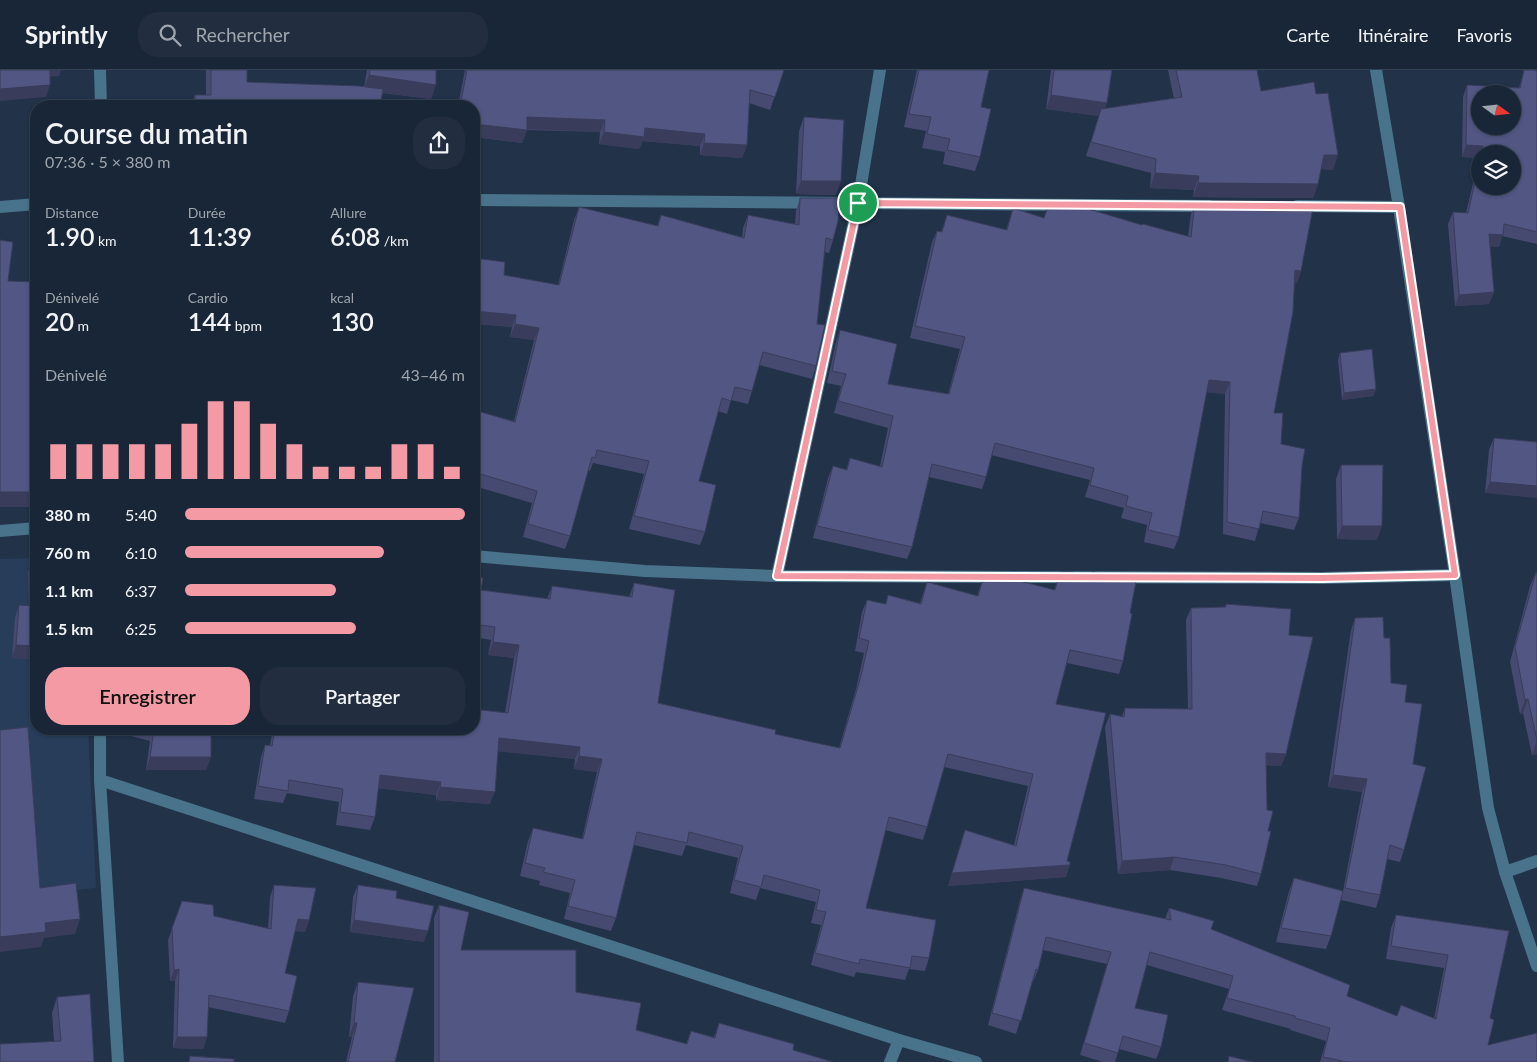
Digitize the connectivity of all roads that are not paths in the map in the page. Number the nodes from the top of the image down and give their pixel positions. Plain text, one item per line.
1 (100, 70) edge
2 (880, 70) edge
3 (1376, 70) edge
4 (101, 100) edge
5 (480, 200) edge
6 (858, 203) junction
7 (30, 204) edge
8 (1222, 206) edge
9 (1281, 206) edge
10 (0, 207) edge
11 (1400, 207) junction
12 (30, 528) edge
13 (0, 531) edge
14 (480, 557) edge
15 (1455, 575) junction
16 (777, 576) junction
17 (100, 735) edge
18 (100, 780) junction
19 (1537, 860) edge
20 (1504, 872) junction
21 (1537, 966) edge
22 (898, 1040) junction
23 (118, 1062) edge
24 (890, 1062) edge
25 (976, 1062) edge

1 - 4 street
2 - 6 street
3 - 11 street
5 - 6 street
6 - 8 street
6 - 16 street
7 - 10 street
9 - 11 street
11 - 15 street
12 - 13 street
14 - 16 street
15 - 16 street
15 - 20 street
17 - 18 street
18 - 22 street
18 - 23 street
19 - 20 street
20 - 21 street
22 - 24 street
22 - 25 street

